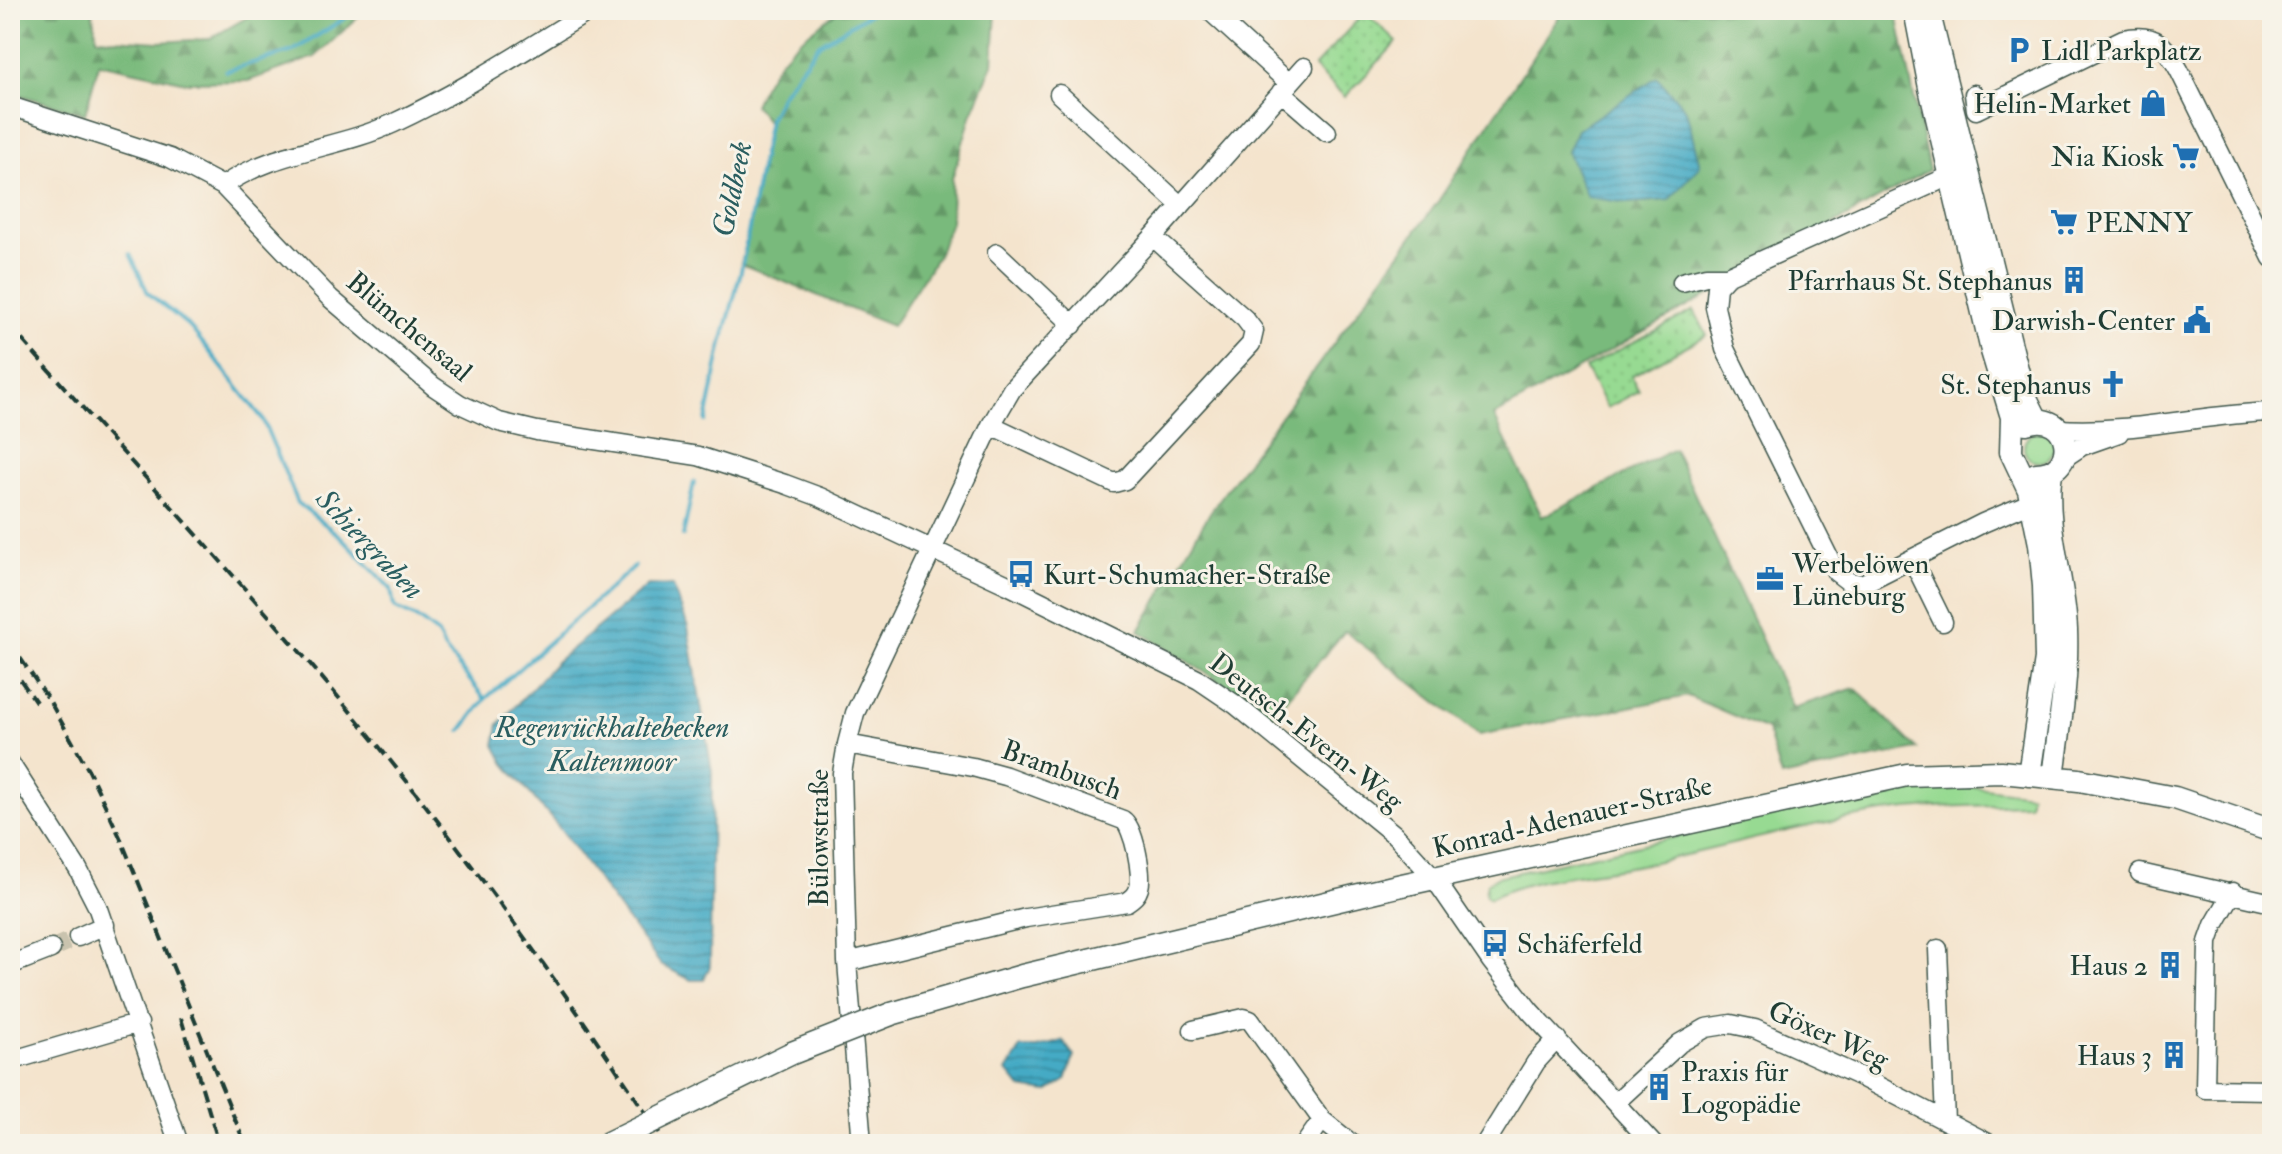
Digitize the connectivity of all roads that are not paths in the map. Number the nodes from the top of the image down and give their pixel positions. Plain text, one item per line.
1 (591, 10) edge
2 (1209, 10) edge
3 (1915, 10) edge
4 (1928, 10) edge
5 (1304, 67) dead end
6 (1285, 87) junction
7 (1059, 94) dead end
8 (1974, 94) dead end
9 (10, 106) edge
10 (1327, 132) dead end
11 (1959, 172) junction
12 (223, 186) junction
13 (1181, 206) junction
14 (1153, 237) junction
15 (2271, 252) edge
16 (997, 253) dead end
17 (1727, 276) junction
18 (1682, 282) dead end
19 (1073, 325) junction
20 (2272, 412) edge
21 (2210, 417) junction
22 (2272, 418) edge
23 (2037, 420) junction
24 (991, 425) junction
25 (2140, 426) junction
26 (2059, 429) junction
27 (2013, 437) junction
28 (2018, 465) junction
29 (2057, 465) junction
30 (820, 497) joint
31 (2032, 502) junction
32 (931, 549) junction
33 (1912, 559) junction
34 (1943, 622) dead end
35 (847, 744) junction
36 (10, 763) edge
37 (2029, 775) junction
38 (2053, 777) junction
39 (18, 793) edge
40 (2272, 831) edge
41 (2140, 873) dead end
42 (1434, 878) junction
43 (2233, 892) junction
44 (2272, 903) edge
45 (105, 925) junction
46 (78, 937) tunnel mouth
47 (51, 949) tunnel mouth
48 (1938, 949) dead end
49 (847, 962) junction
50 (10, 965) edge
51 (139, 1023) junction
52 (1193, 1030) dead end
53 (1557, 1039) junction
54 (10, 1061) edge
55 (2272, 1090) edge
56 (1615, 1103) junction
57 (1322, 1120) junction
58 (1945, 1121) junction
59 (179, 1144) edge
60 (606, 1144) edge
61 (862, 1144) edge
62 (1305, 1144) edge
63 (1352, 1144) edge
64 (1485, 1144) edge
65 (1653, 1144) edge
66 (1990, 1144) edge

1 - 12 street
2 - 6 street
3 - 11 main road
4 - 11 main road
5 - 6 street
6 - 10 street
6 - 13 street
7 - 13 street
8 - 15 street
9 - 12 street, Blümchensaal
11 - 17 street
11 - 23 main road
11 - 27 main road
12 - 30 street, Blümchensaal
13 - 14 street
14 - 19 street
14 - 24 street
16 - 19 street
17 - 18 street
17 - 33 street
19 - 24 street
20 - 21 street
21 - 22 street
21 - 25 street
23 - 26 main road
23 - 27 main road
24 - 32 street
25 - 26 street
25 - 29 street
26 - 29 main road
27 - 28 main road
28 - 29 main road
28 - 31 main road
29 - 38 main road
30 - 32 street, Deutsch-Evern-Weg
31 - 33 street
31 - 37 main road
32 - 35 street, Bülowstraße
32 - 42 street, Deutsch-Evern-Weg
33 - 34 street
35 - 49 street, Bülowstraße
35 - 49 street, Brambusch
36 - 39 street
37 - 38 main road, Konrad-Adenauer-Straße
37 - 42 main road, Konrad-Adenauer-Straße
38 - 40 main road, Konrad-Adenauer-Straße
39 - 45 street
41 - 43 street
42 - 53 street, Deutsch-Evern-Weg
42 - 60 main road, Konrad-Adenauer-Straße, bridge
43 - 44 street
43 - 55 street
45 - 46 street
45 - 51 street
47 - 50 street
48 - 58 street
49 - 61 street, Bülowstraße
51 - 54 street
51 - 59 street
52 - 57 street
53 - 56 street, Deutsch-Evern-Weg
53 - 64 street
56 - 58 street, Göxer Weg
56 - 65 street, Deutsch-Evern-Weg
57 - 62 street
57 - 63 street
58 - 66 street, Göxer Weg

